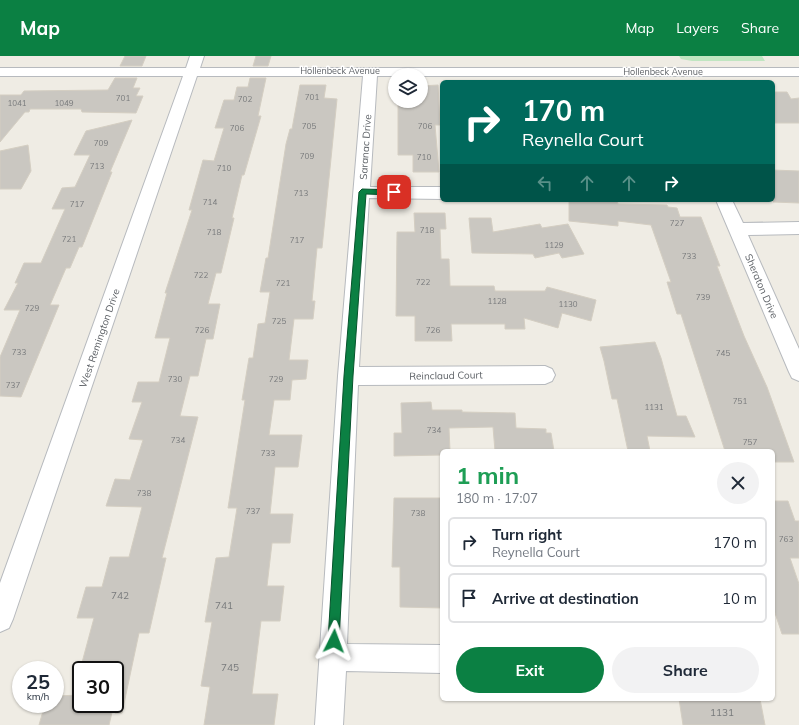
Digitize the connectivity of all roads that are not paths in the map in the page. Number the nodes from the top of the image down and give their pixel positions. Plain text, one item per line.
1 (197, 56) edge
2 (660, 59) dead end
3 (192, 71) junction
4 (370, 71) junction
5 (0, 72) edge
6 (799, 72) edge
7 (668, 77) edge
8 (362, 192) junction
9 (440, 193) edge
10 (725, 202) edge
11 (799, 228) edge
12 (737, 229) junction
13 (799, 372) edge
14 (545, 375) dead end
15 (348, 376) junction
16 (0, 619) edge
17 (333, 657) junction
18 (440, 659) edge
19 (329, 725) edge

1 - 3 street, West Remington Drive
2 - 7 street
3 - 4 street, Hollenbeck Avenue
3 - 5 street, Hollenbeck Avenue
3 - 16 street, West Remington Drive
4 - 7 street, Hollenbeck Avenue
4 - 8 street, Saranac Drive
6 - 7 street, Hollenbeck Avenue
8 - 9 street
8 - 15 street, Saranac Drive
10 - 12 street, Sheraton Drive
11 - 12 street
12 - 13 street, Sheraton Drive
14 - 15 street, Reinclaud Court
15 - 17 street, Saranac Drive
17 - 18 street
17 - 19 street, Saranac Drive

